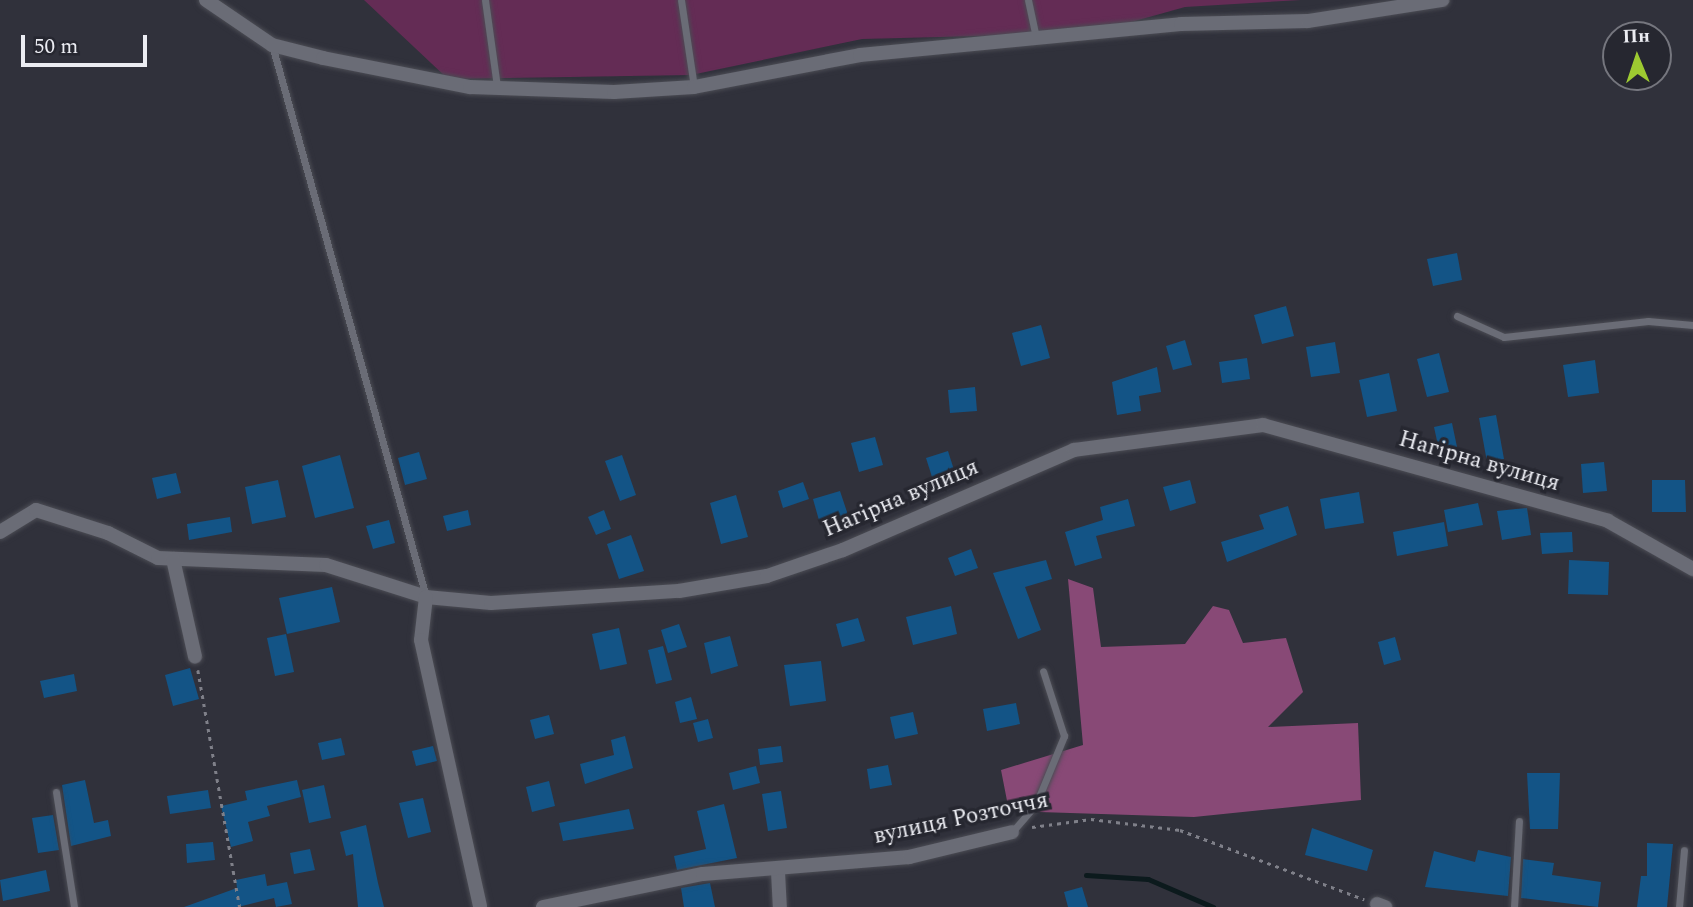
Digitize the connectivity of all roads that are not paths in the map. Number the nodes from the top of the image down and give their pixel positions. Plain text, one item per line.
1 (206, 0) edge
2 (485, 0) edge
3 (681, 0) edge
4 (1028, 0) edge
5 (1442, 0) edge
6 (1036, 40) junction
7 (272, 45) junction
8 (694, 87) junction
9 (497, 88) junction
10 (1457, 316) dead end
11 (1693, 325) edge
12 (0, 532) edge
13 (173, 559) junction
14 (1693, 569) edge
15 (426, 597) junction
16 (195, 657) road end
17 (1043, 671) dead end
18 (56, 792) dead end
19 (1519, 821) dead end
20 (1012, 832) joint
21 (1684, 850) dead end
22 (779, 872) junction
23 (74, 907) edge
24 (480, 907) edge
25 (543, 907) edge
26 (780, 907) edge
27 (1514, 907) edge
28 (1679, 907) edge

1 - 7 street
2 - 9 lane
3 - 8 lane
4 - 6 lane
5 - 6 street
6 - 8 street
7 - 9 street
7 - 15 lane
8 - 9 street
10 - 11 lane
12 - 13 street, Нагірна вулиця
13 - 15 street, Нагірна вулиця
13 - 16 street
14 - 15 street, Нагірна вулиця
15 - 24 street
17 - 20 lane
18 - 23 lane
19 - 27 lane
20 - 22 street, вулиця Розточчя
21 - 28 lane
22 - 25 street, вулиця Розточчя
22 - 26 street

